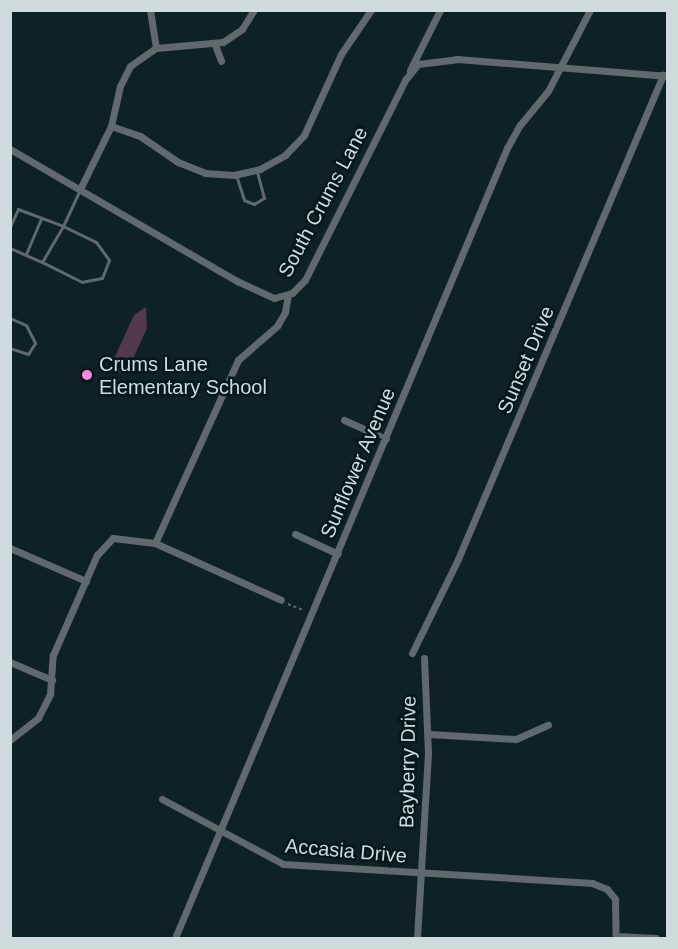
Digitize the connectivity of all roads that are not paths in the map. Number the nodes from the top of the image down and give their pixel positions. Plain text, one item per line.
1 (150, 10) edge
2 (254, 10) edge
3 (371, 10) edge
4 (440, 10) edge
5 (590, 10) edge
6 (215, 45) junction
7 (156, 48) junction
8 (221, 62) dead end
9 (561, 68) junction
10 (409, 73) junction
11 (665, 76) edge
12 (111, 126) junction
13 (10, 149) edge
14 (257, 171) junction
15 (236, 175) junction
16 (80, 189) junction
17 (41, 219) junction
18 (63, 226) junction
19 (10, 227) edge
20 (10, 248) edge
21 (26, 254) junction
22 (42, 262) junction
23 (288, 295) junction
24 (10, 318) edge
25 (10, 348) edge
26 (344, 420) dead end
27 (386, 439) junction
28 (295, 534) dead end
29 (155, 543) junction
30 (10, 548) edge
31 (338, 554) junction
32 (86, 580) junction
33 (281, 600) road end
34 (412, 653) dead end
35 (424, 658) dead end
36 (10, 662) edge
37 (52, 680) junction
38 (548, 725) dead end
39 (429, 734) junction
40 (10, 740) edge
41 (162, 799) dead end
42 (221, 831) junction
43 (422, 873) junction
44 (616, 937) edge
45 (175, 939) edge
46 (417, 939) edge
47 (656, 939) edge

1 - 7 street
2 - 6 street
3 - 14 street
4 - 10 street, South Crums Lane
5 - 9 street, Sunflower Avenue
6 - 7 street
6 - 8 street
7 - 12 street
9 - 10 street
9 - 11 street
9 - 27 street, Sunflower Avenue
10 - 23 street, South Crums Lane
11 - 34 street, Sunset Drive
12 - 15 street
12 - 16 street
13 - 16 street, South Crums Lane
14 - 15 street
14 - 15 lane
16 - 18 lane
16 - 23 street, South Crums Lane
17 - 18 lane
17 - 19 lane
17 - 21 lane
18 - 22 lane
18 - 22 lane
20 - 21 lane
21 - 22 lane
23 - 29 street
24 - 25 lane
26 - 27 street
27 - 31 street, Sunflower Avenue
28 - 31 street
29 - 32 street
29 - 33 street
30 - 32 street
31 - 42 street, Sunflower Avenue
32 - 37 street
35 - 39 street, Bayberry Drive
36 - 37 street
37 - 40 street
38 - 39 street
39 - 43 street, Bayberry Drive
41 - 42 street, Accasia Drive
42 - 43 street, Accasia Drive
42 - 45 street, Sunflower Avenue
43 - 44 street, Accasia Drive
43 - 46 street, Bayberry Drive
44 - 47 street

